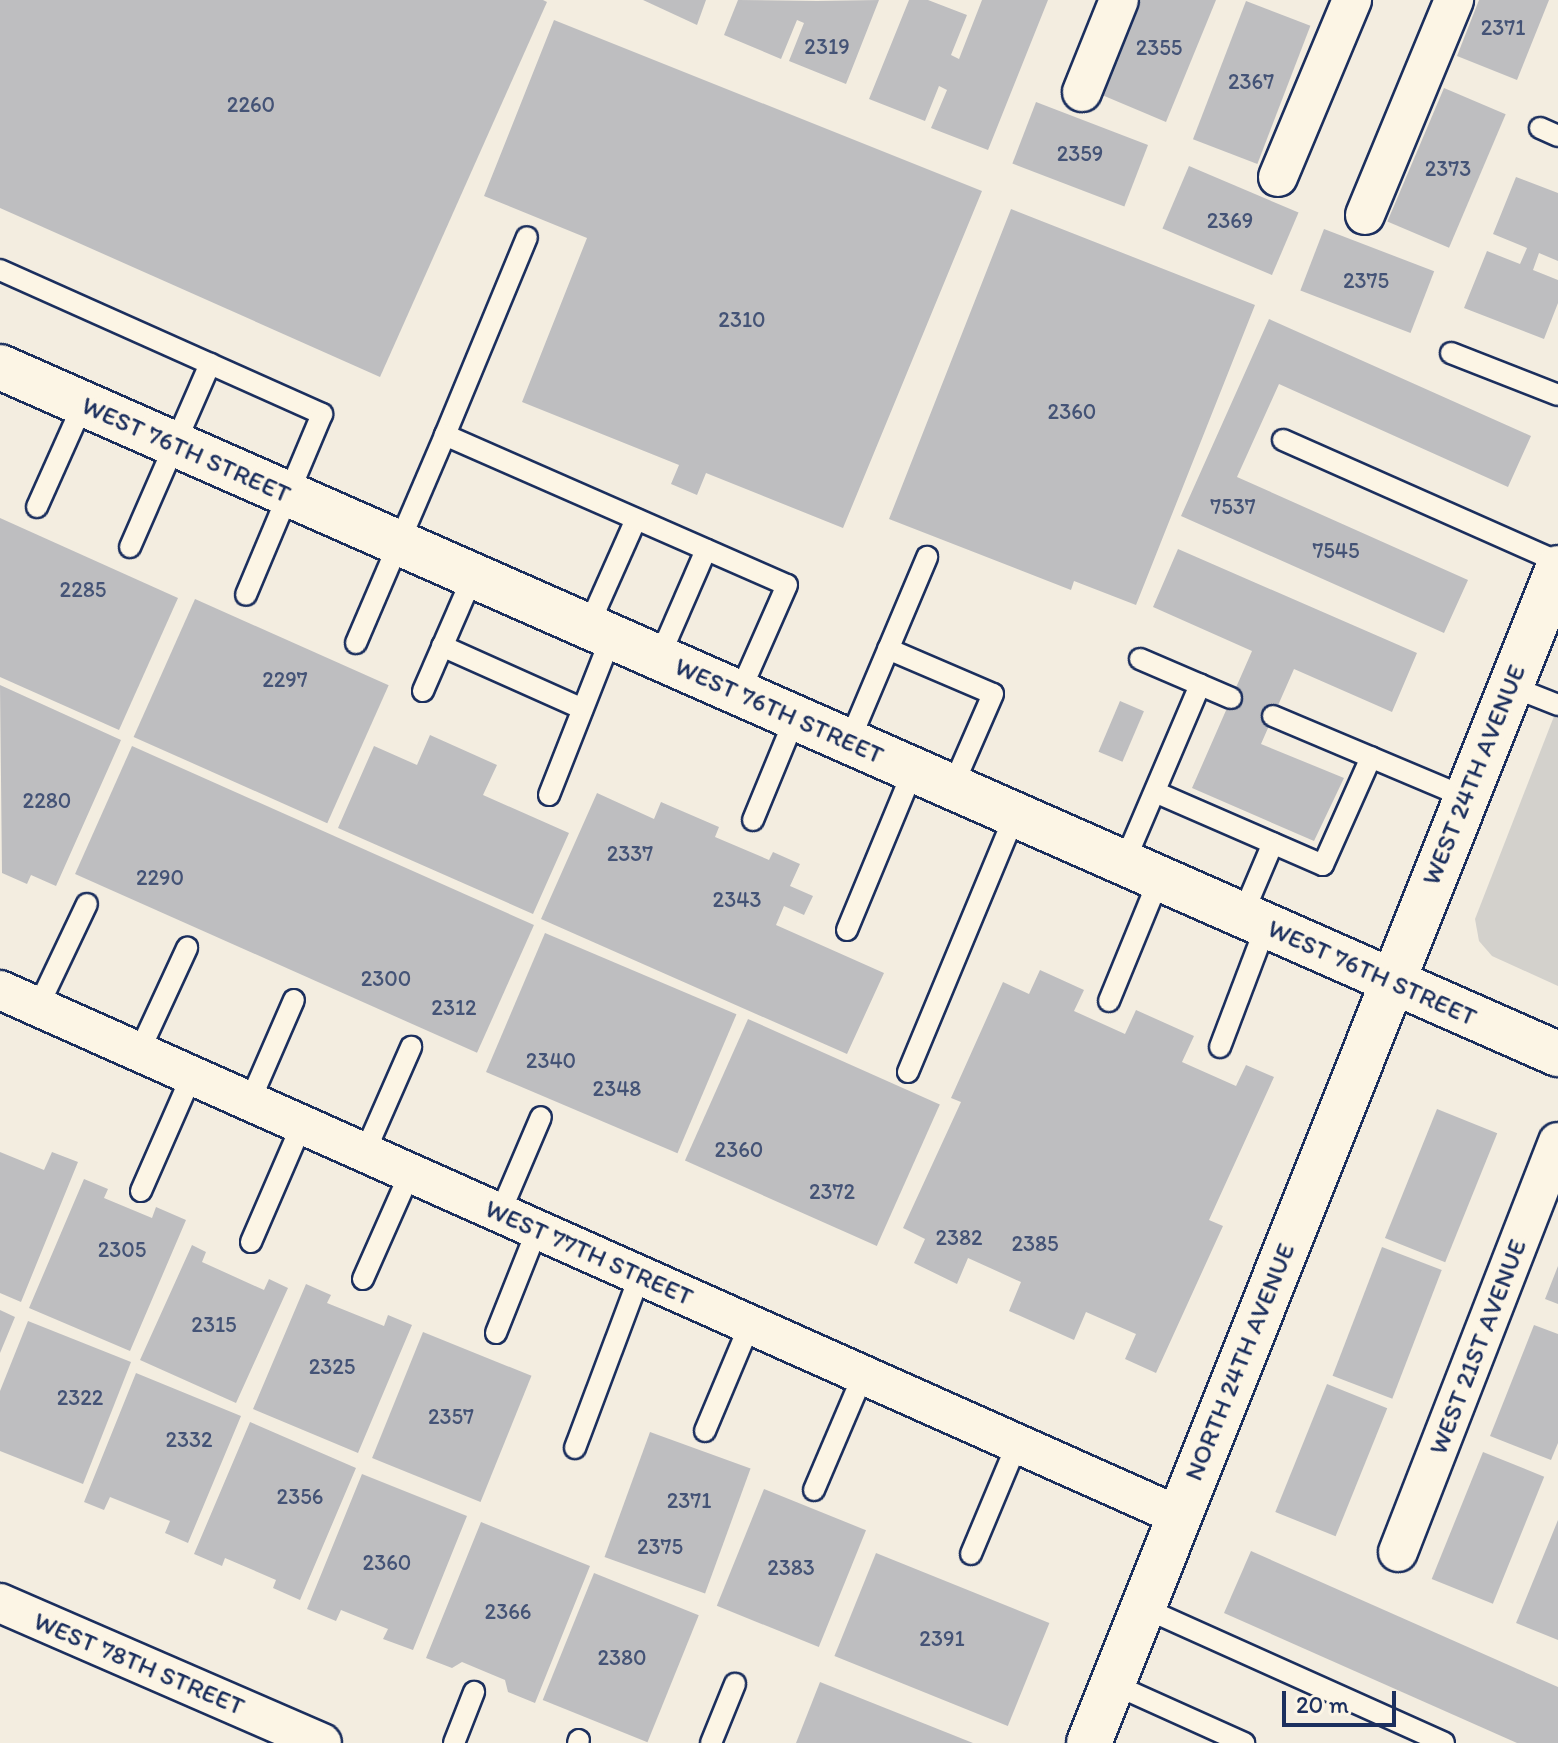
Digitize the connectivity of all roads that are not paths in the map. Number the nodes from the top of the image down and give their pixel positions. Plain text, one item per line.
1 (1119, 0) edge
2 (1352, 0) edge
3 (1454, 0) edge
4 (1082, 92) dead end
5 (1278, 177) dead end
6 (1365, 215) dead end
7 (527, 237) dead end
8 (0, 270) edge
9 (1451, 353) dead end
10 (210, 364) junction
11 (0, 367) edge
12 (1558, 395) edge
13 (83, 404) junction
14 (445, 435) junction
15 (1283, 440) dead end
16 (172, 443) junction
17 (289, 495) junction
18 (37, 507) dead end
19 (636, 519) junction
20 (398, 543) junction
21 (130, 547) dead end
22 (706, 550) junction
23 (927, 557) dead end
24 (1558, 565) edge
25 (473, 576) junction
26 (246, 595) dead end
27 (600, 632) junction
28 (356, 643) dead end
29 (442, 646) junction
30 (888, 649) junction
31 (659, 658) junction
32 (1140, 659) dead end
33 (1200, 685) junction
34 (1510, 686) junction
35 (423, 691) dead end
36 (739, 694) junction
37 (1231, 698) dead end
38 (1558, 705) edge
39 (583, 709) junction
40 (1273, 716) dead end
41 (795, 718) junction
42 (849, 742) junction
43 (1371, 757) junction
44 (913, 771) junction
45 (952, 788) junction
46 (1155, 792) junction
47 (549, 795) dead end
48 (1465, 797) junction
49 (1015, 815) junction
50 (753, 820) dead end
51 (1273, 843) junction
52 (1141, 871) junction
53 (87, 904) dead end
54 (1254, 921) junction
55 (847, 930) dead end
56 (187, 948) dead end
57 (1390, 981) junction
58 (0, 990) edge
59 (294, 1000) dead end
60 (1109, 1001) dead end
61 (38, 1007) junction
62 (411, 1047) dead end
63 (1220, 1047) dead end
64 (139, 1052) junction
65 (1558, 1054) edge
66 (908, 1072) dead end
67 (192, 1075) junction
68 (250, 1101) junction
69 (541, 1117) dead end
70 (302, 1124) junction
71 (1558, 1142) edge
72 (365, 1152) junction
73 (410, 1173) junction
74 (141, 1191) dead end
75 (500, 1213) junction
76 (537, 1230) junction
77 (251, 1242) dead end
78 (640, 1275) junction
79 (363, 1279) dead end
80 (750, 1324) junction
81 (496, 1333) dead end
82 (863, 1375) junction
83 (705, 1431) dead end
84 (1017, 1444) junction
85 (575, 1448) dead end
86 (814, 1490) dead end
87 (1179, 1516) junction
88 (1398, 1552) dead end
89 (971, 1554) dead end
90 (0, 1603) edge
91 (1142, 1607) junction
92 (735, 1684) dead end
93 (1113, 1684) junction
94 (474, 1692) dead end
95 (322, 1743) edge
96 (454, 1743) edge
97 (711, 1743) edge
98 (1089, 1743) edge
99 (1244, 1743) edge
100 (1444, 1743) edge

1 - 4 street
2 - 5 street
3 - 6 street
7 - 14 lane
8 - 10 lane
9 - 12 lane
10 - 16 lane
10 - 17 lane
11 - 13 street, WEST 76TH STREET
13 - 16 street, WEST 76TH STREET
13 - 18 lane
14 - 19 lane
14 - 20 lane
15 - 24 lane
16 - 17 street, WEST 76TH STREET
16 - 21 lane
17 - 20 street, WEST 76TH STREET
17 - 26 lane
19 - 22 lane
19 - 27 lane
20 - 25 street, WEST 76TH STREET
20 - 28 lane
22 - 31 lane
22 - 36 lane
23 - 30 lane
24 - 34 street, WEST 24TH AVENUE
25 - 27 street, WEST 76TH STREET
25 - 29 lane
27 - 31 street, WEST 76TH STREET
27 - 39 lane
29 - 35 lane
29 - 39 lane
30 - 42 lane
30 - 45 lane
31 - 36 street, WEST 76TH STREET
32 - 33 lane
33 - 37 lane
33 - 46 lane
34 - 38 lane
34 - 48 street, WEST 24TH AVENUE
36 - 41 street, WEST 76TH STREET
39 - 47 lane
40 - 43 lane
41 - 42 street, WEST 76TH STREET
41 - 50 lane
42 - 44 street, WEST 76TH STREET
43 - 48 lane
43 - 51 lane
44 - 45 street, WEST 76TH STREET
44 - 55 lane
45 - 49 street, WEST 76TH STREET
46 - 51 lane
46 - 52 lane
48 - 57 street, WEST 24TH AVENUE
49 - 52 street, WEST 76TH STREET
49 - 66 lane
51 - 54 lane
52 - 54 street, WEST 76TH STREET
52 - 60 lane
53 - 61 lane
54 - 57 street, WEST 76TH STREET
54 - 63 lane
56 - 64 lane
57 - 65 street, WEST 76TH STREET
57 - 87 street, NORTH 24TH AVENUE
58 - 61 street, WEST 77TH STREET
59 - 68 lane
61 - 64 street, WEST 77TH STREET
62 - 72 lane
64 - 67 street, WEST 77TH STREET
67 - 68 street, WEST 77TH STREET
67 - 74 lane
68 - 70 street, WEST 77TH STREET
69 - 75 lane
70 - 72 street, WEST 77TH STREET
70 - 77 lane
71 - 88 street, WEST 21ST AVENUE
72 - 73 street, WEST 77TH STREET
73 - 75 street, WEST 77TH STREET
73 - 79 lane
75 - 76 street, WEST 77TH STREET
76 - 78 street, WEST 77TH STREET
76 - 81 lane
78 - 80 street, WEST 77TH STREET
78 - 85 lane
80 - 82 street, WEST 77TH STREET
80 - 83 lane
82 - 84 street, WEST 77TH STREET
82 - 86 lane
84 - 87 street, WEST 77TH STREET
84 - 89 lane
87 - 91 street, NORTH 24TH AVENUE
90 - 95 street, WEST 78TH STREET
91 - 93 street, NORTH 24TH AVENUE
91 - 100 lane
92 - 97 lane
93 - 98 street, NORTH 24TH AVENUE
93 - 99 lane
94 - 96 lane

